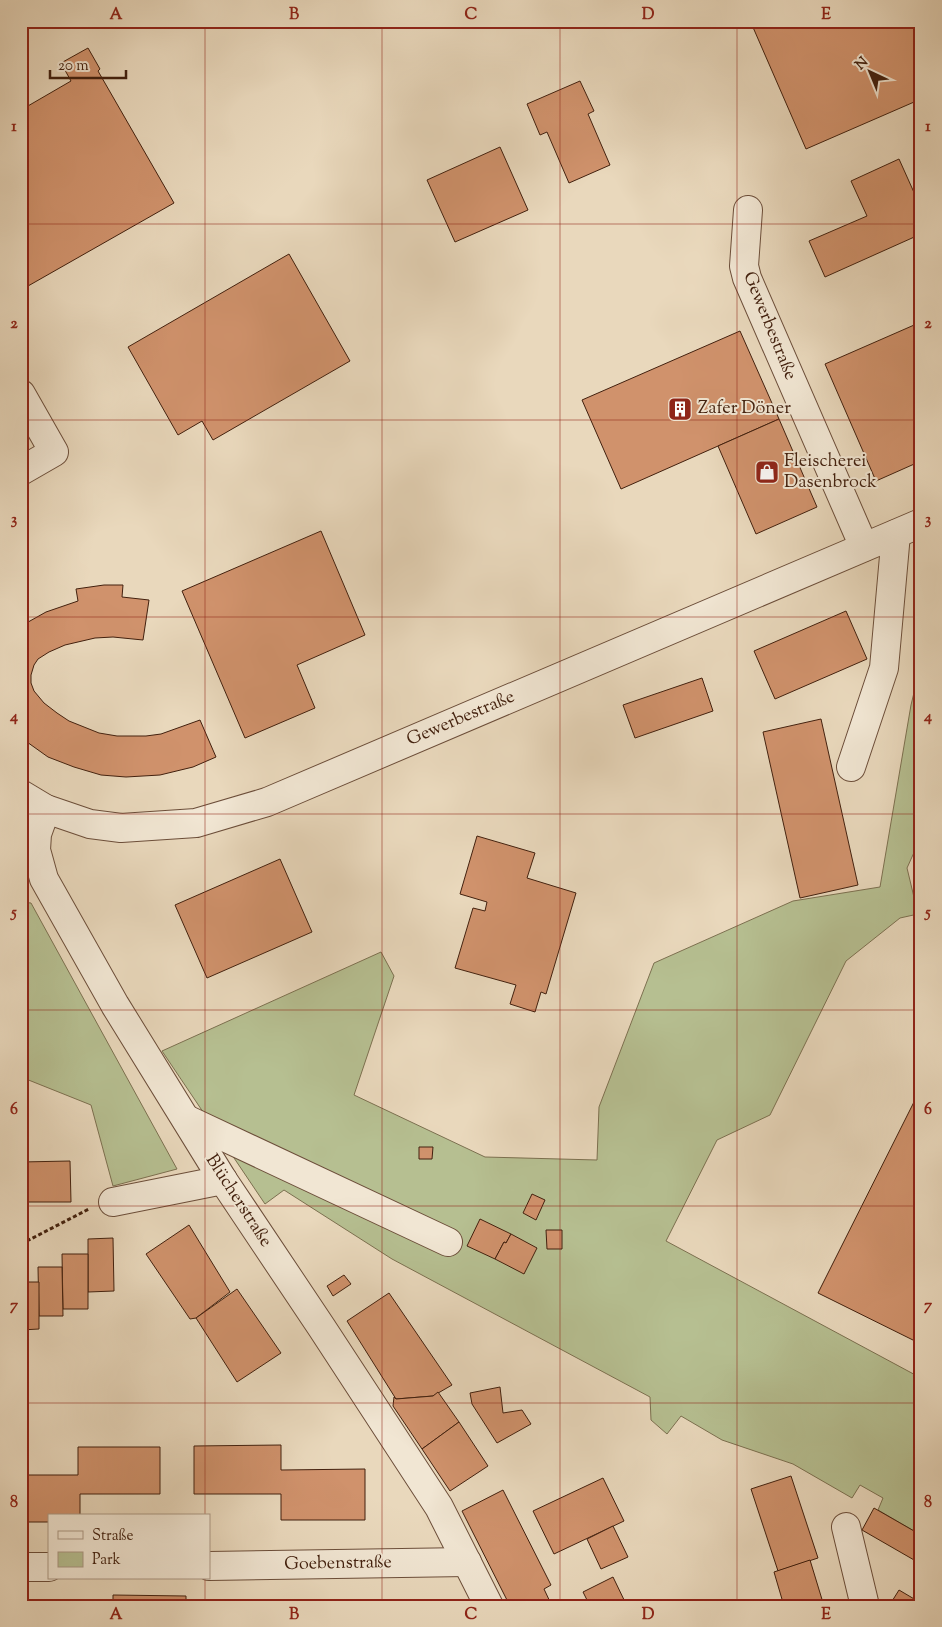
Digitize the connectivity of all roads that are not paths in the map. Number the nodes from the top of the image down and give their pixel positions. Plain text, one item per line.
1 (748, 210) dead end
2 (21, 394) edge
3 (21, 471) edge
4 (921, 523) edge
5 (896, 534) junction
6 (864, 547) junction
7 (851, 767) dead end
8 (21, 794) edge
9 (46, 809) junction
10 (186, 1118) junction
11 (224, 1180) junction
12 (113, 1202) road end
13 (448, 1242) dead end
14 (846, 1526) dead end
15 (468, 1562) junction
16 (210, 1566) edge
17 (21, 1567) edge
18 (48, 1567) edge
19 (490, 1606) edge
20 (866, 1606) edge

1 - 6 street, Gewerbestraße
2 - 3 street
4 - 5 street, Gewerbestraße
5 - 6 street, Gewerbestraße
5 - 7 street
6 - 9 street, Gewerbestraße
8 - 9 street
9 - 10 street, Blücherstraße
10 - 11 street, Blücherstraße
10 - 13 street
11 - 12 street
11 - 15 street, Blücherstraße
14 - 20 street
15 - 16 street, Goebenstraße
15 - 19 street, Blücherstraße
17 - 18 street

